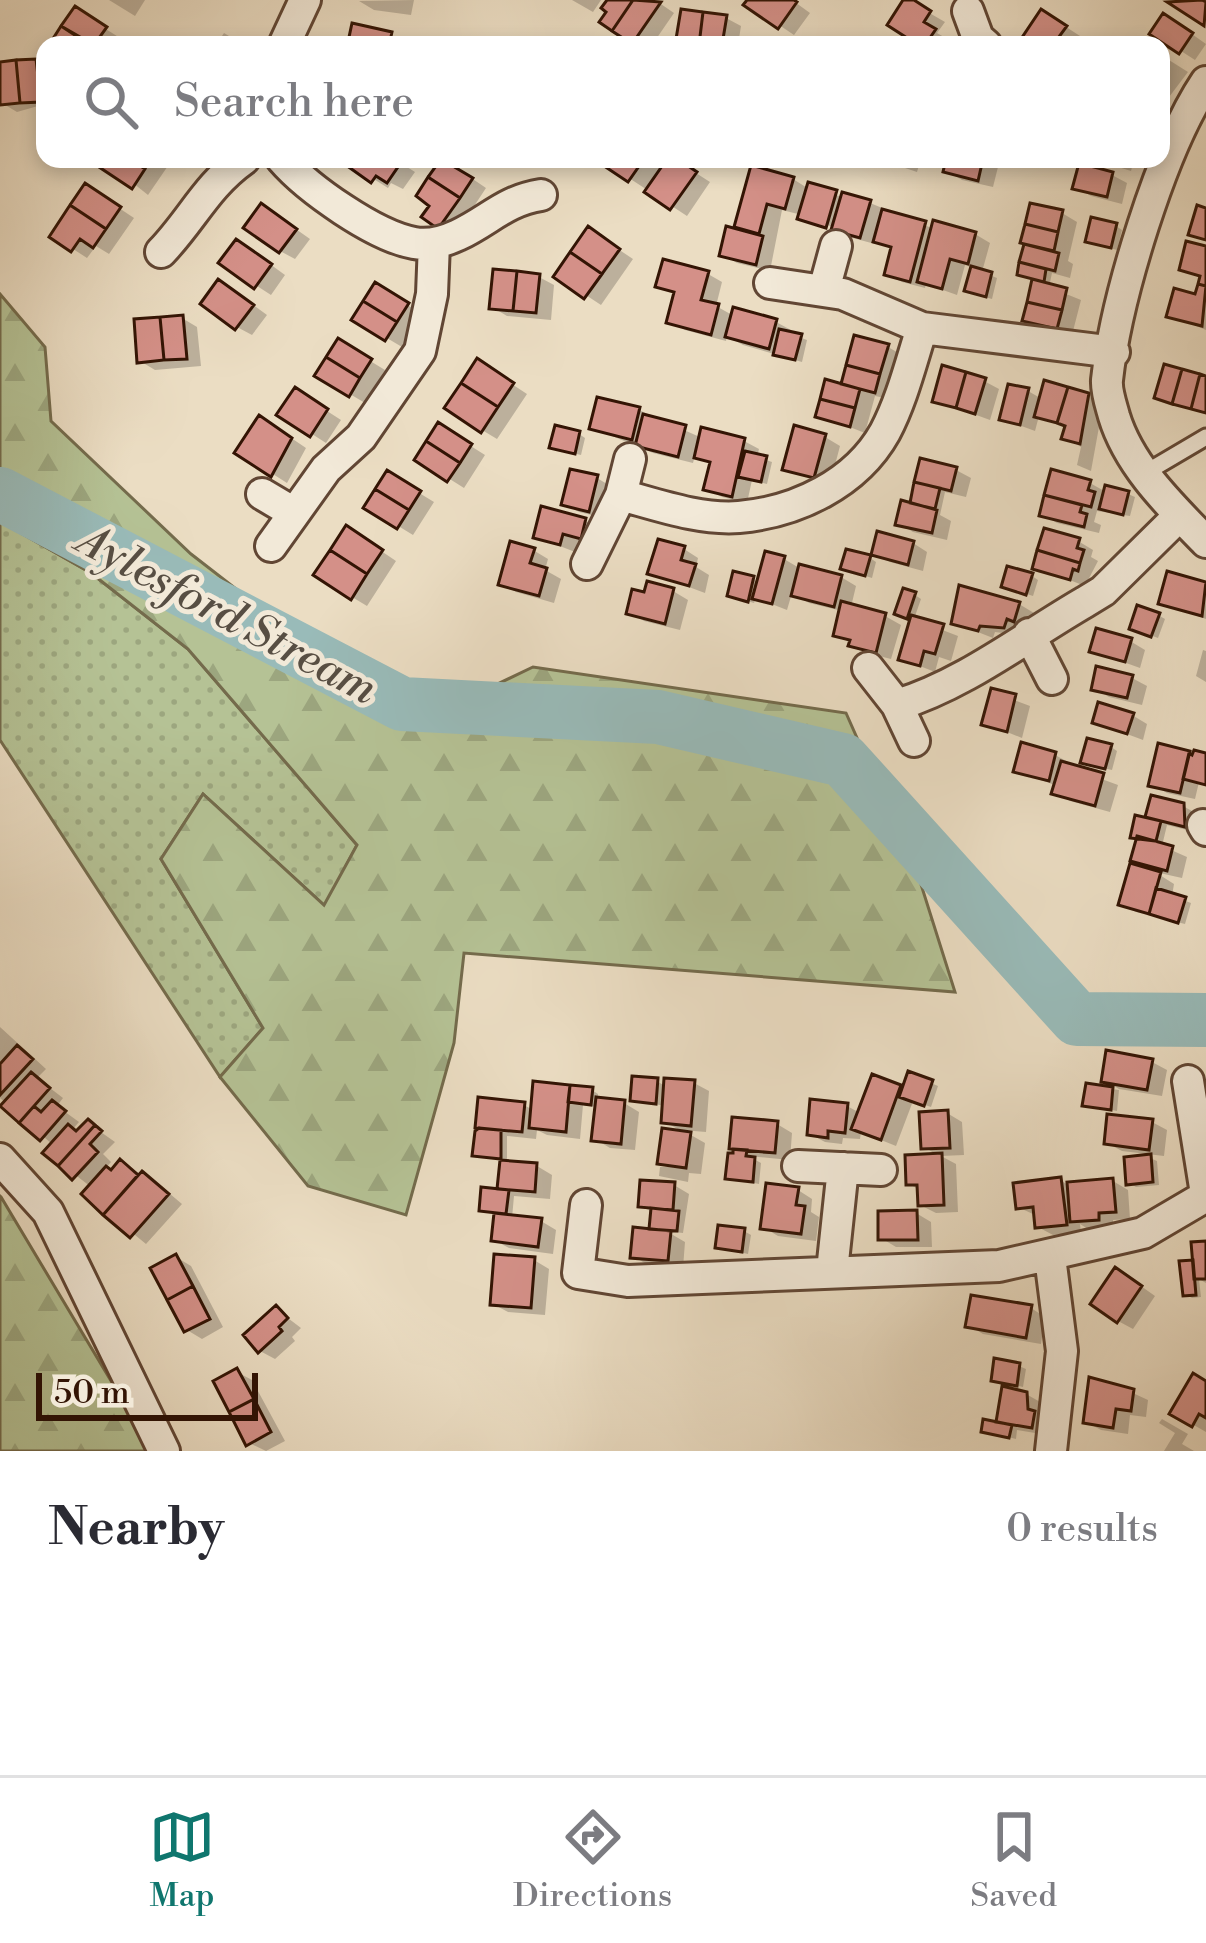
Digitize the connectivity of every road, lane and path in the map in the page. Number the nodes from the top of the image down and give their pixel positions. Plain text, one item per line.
1 (305, 0) edge
2 (968, 11) dead end
3 (288, 36) edge
4 (978, 36) edge
5 (1206, 82) edge
6 (1170, 130) edge
7 (234, 168) edge
8 (292, 168) edge
9 (1158, 168) edge
10 (541, 195) dead end
11 (434, 243) junction
12 (836, 245) dead end
13 (161, 252) dead end
14 (770, 283) dead end
15 (824, 290) junction
16 (922, 328) junction
17 (1114, 352) junction
18 (1206, 436) edge
19 (630, 459) dead end
20 (1145, 473) junction
21 (262, 494) dead end
22 (621, 496) junction
23 (294, 513) junction
24 (1180, 515) junction
25 (1206, 542) edge
26 (271, 546) dead end
27 (587, 564) dead end
28 (1029, 634) junction
29 (868, 668) dead end
30 (1052, 679) dead end
31 (896, 705) junction
32 (914, 741) dead end
33 (1195, 1098) edge
34 (0, 1159) edge
35 (798, 1166) dead end
36 (843, 1168) junction
37 (881, 1170) dead end
38 (1206, 1195) edge
39 (586, 1205) dead end
40 (1049, 1257) junction
41 (832, 1271) junction
42 (1056, 1450) edge
43 (164, 1451) edge

1 - 3 street
2 - 4 street
5 - 6 street
7 - 13 street
8 - 11 street
9 - 17 street
10 - 11 street
11 - 23 street
12 - 15 street
14 - 15 street
15 - 16 street
16 - 17 street
16 - 22 street
17 - 20 street
18 - 20 lane
19 - 22 street
20 - 24 street
21 - 23 street
22 - 27 street
23 - 26 street
24 - 25 street
24 - 28 street
28 - 30 street
28 - 31 street
29 - 31 street
31 - 32 street
33 - 38 street
34 - 43 street
35 - 36 street
36 - 37 street
36 - 41 street
38 - 40 street
39 - 41 street
40 - 41 street
40 - 42 street

